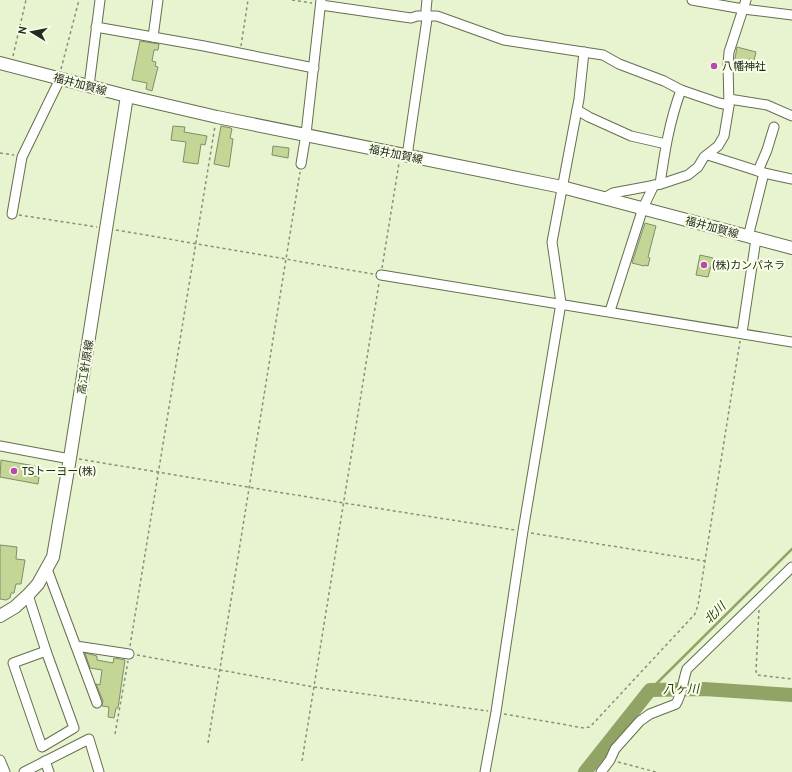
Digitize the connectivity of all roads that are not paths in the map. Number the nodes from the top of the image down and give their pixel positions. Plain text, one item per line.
1 (100, 0) edge
2 (158, 0) edge
3 (427, 0) edge
4 (692, 0) edge
5 (321, 2) edge
6 (744, 4) edge
7 (792, 15) edge
8 (427, 16) junction
9 (96, 27) junction
10 (153, 37) junction
11 (584, 52) junction
12 (5, 64) edge
13 (314, 68) junction
14 (59, 78) junction
15 (90, 86) junction
16 (681, 90) junction
17 (127, 96) junction
18 (729, 102) junction
19 (577, 110) junction
20 (792, 116) edge
21 (774, 127) dead end
22 (306, 134) junction
23 (666, 144) junction
24 (403, 155) junction
25 (708, 155) junction
26 (301, 164) road end
27 (761, 172) junction
28 (792, 179) edge
29 (657, 184) junction
30 (562, 188) junction
31 (604, 198) junction
32 (643, 208) junction
33 (12, 214) road end
34 (752, 238) junction
35 (792, 248) edge
36 (381, 275) road end
37 (561, 303) junction
38 (610, 311) junction
39 (742, 333) junction
40 (792, 342) edge
41 (0, 446) edge
42 (70, 458) junction
43 (792, 567) edge
44 (47, 569) junction
45 (28, 595) junction
46 (0, 616) edge
47 (76, 646) junction
48 (46, 651) junction
49 (129, 654) road end
50 (97, 703) dead end
51 (0, 760) edge
52 (45, 761) junction
53 (5, 772) edge
54 (24, 772) edge
55 (49, 772) edge
56 (99, 772) edge
57 (485, 772) edge
58 (601, 772) edge

1 - 9 street
2 - 10 street
3 - 8 street
4 - 6 street
5 - 8 street
5 - 13 street
6 - 7 street
6 - 18 street
8 - 11 street
8 - 24 street
9 - 10 street
9 - 15 street
10 - 13 street
11 - 16 street
11 - 19 street
12 - 14 main road, 福井加賀線
13 - 22 street
14 - 15 main road, 福井加賀線
14 - 33 street
15 - 17 main road, 福井加賀線
16 - 18 street
16 - 23 street
17 - 22 main road, 福井加賀線
17 - 42 main road, 高江針原線
18 - 20 street
18 - 25 street
19 - 23 street
19 - 30 street
21 - 27 street
22 - 24 main road, 福井加賀線
22 - 26 street
23 - 29 street
24 - 30 main road, 福井加賀線
25 - 27 street
25 - 29 street
27 - 28 street
27 - 34 street
29 - 31 street
29 - 32 street
30 - 31 main road, 福井加賀線
30 - 37 street
31 - 32 main road, 福井加賀線
32 - 34 main road, 福井加賀線
32 - 38 street
34 - 35 main road, 福井加賀線
34 - 39 street
36 - 37 street
37 - 38 street
37 - 57 street
38 - 39 street
39 - 40 street
41 - 42 street
42 - 44 main road, 高江針原線
43 - 58 street
44 - 45 main road, 高江針原線
44 - 47 street
45 - 46 main road, 高江針原線
45 - 48 street
47 - 49 street
47 - 50 street
48 - 48 street
51 - 53 street
52 - 54 street
52 - 55 street
52 - 56 street

